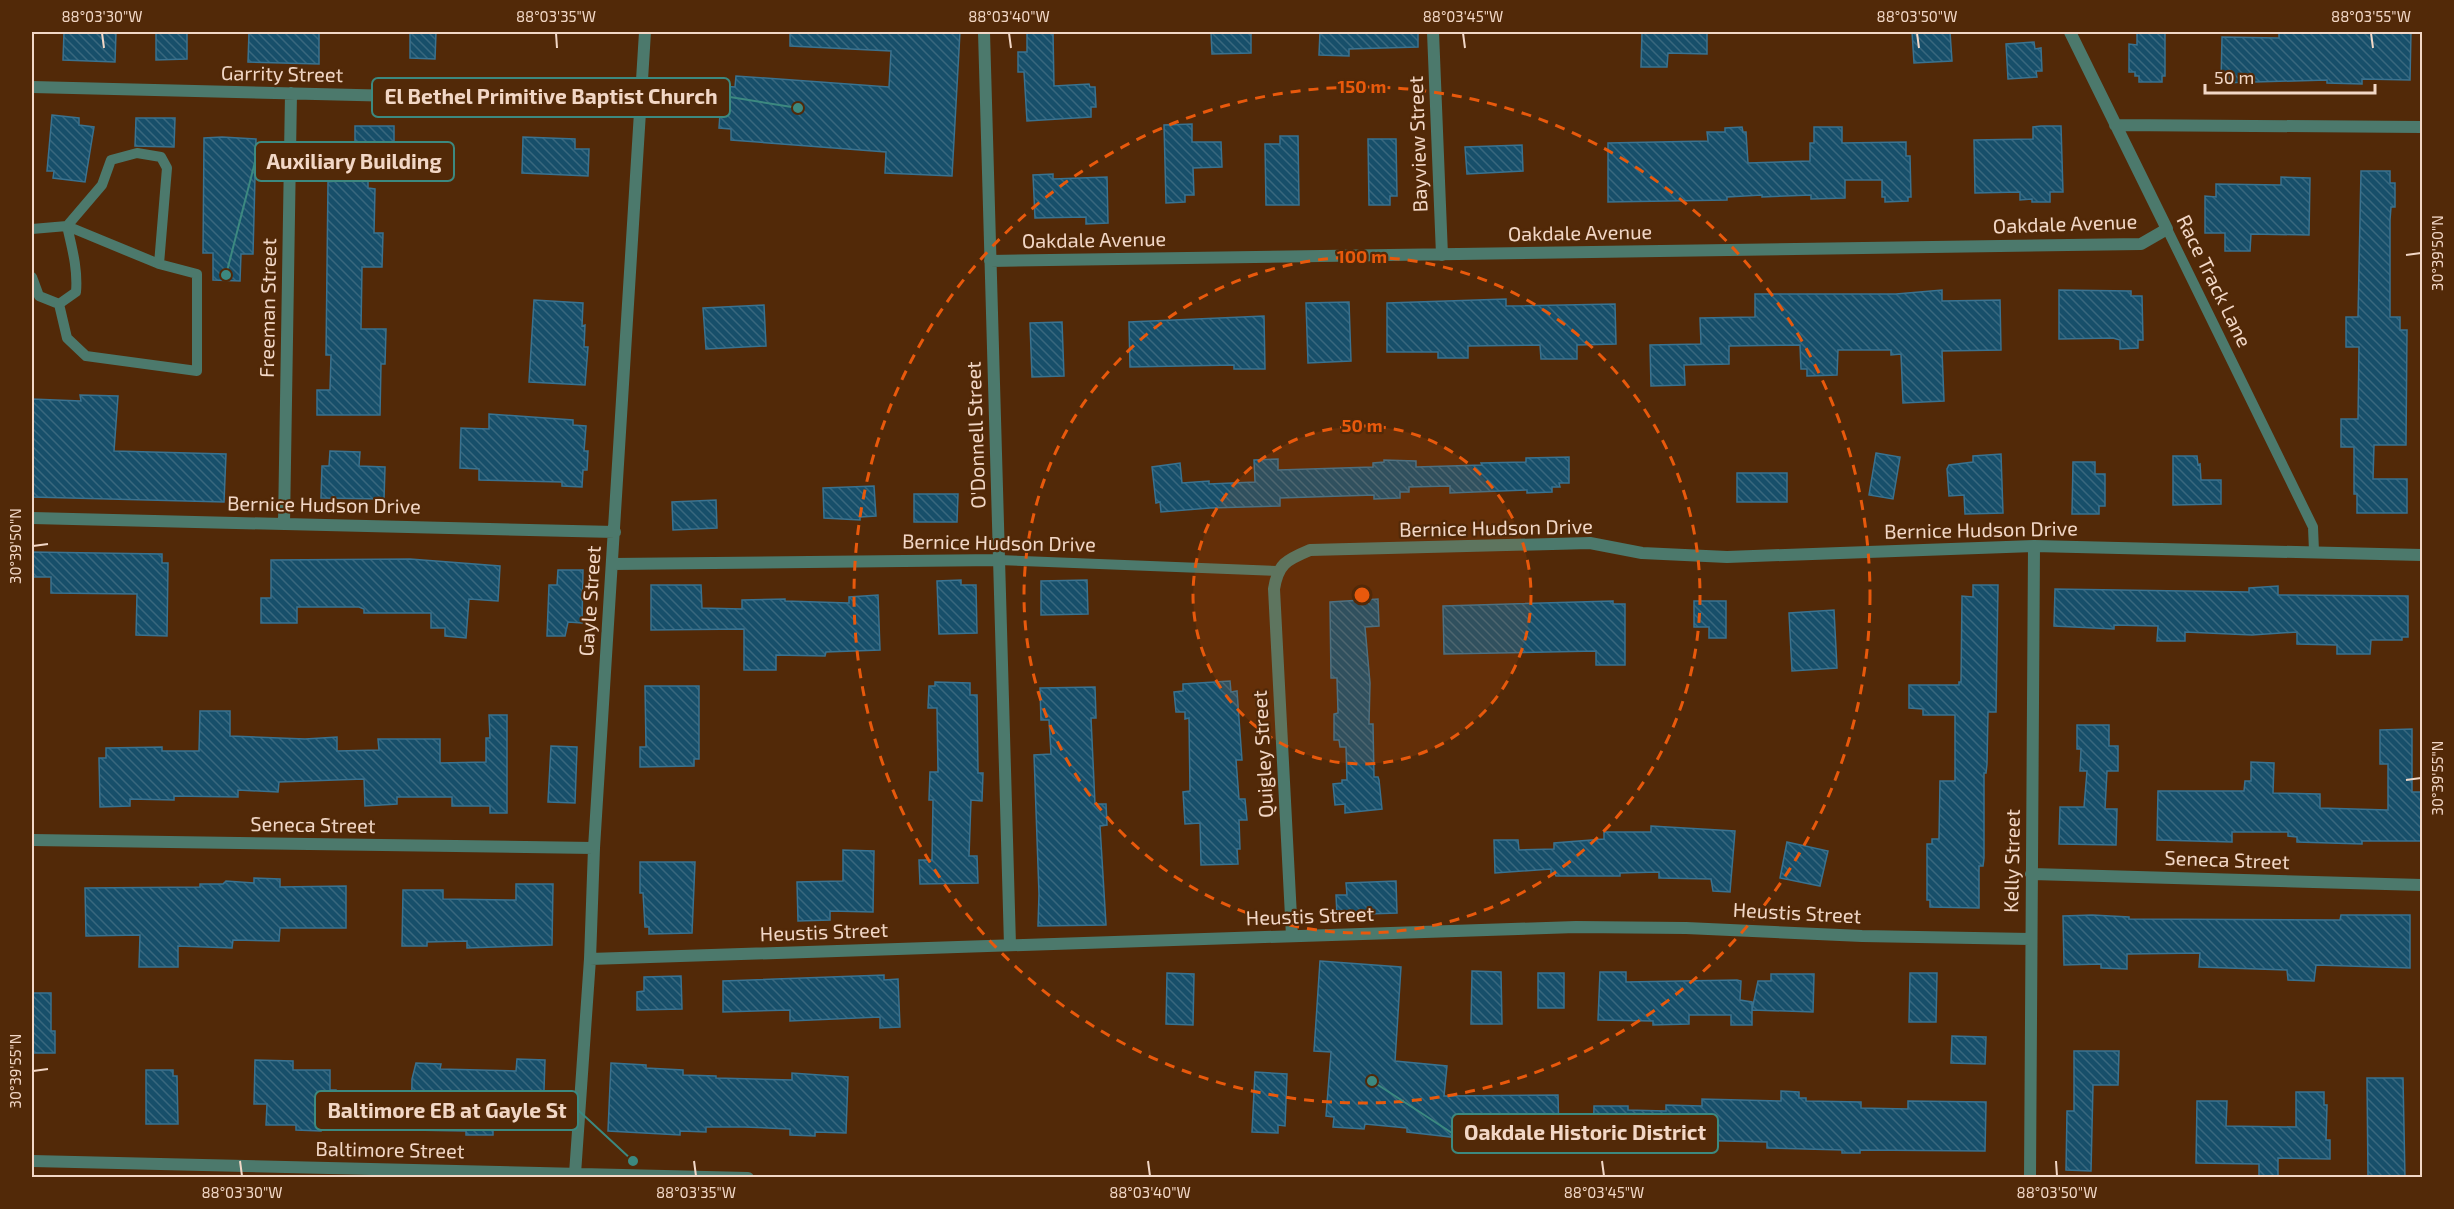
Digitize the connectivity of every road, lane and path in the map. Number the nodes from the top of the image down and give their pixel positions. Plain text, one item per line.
1 (645, 32) edge
2 (984, 32) edge
3 (1433, 32) edge
4 (2070, 32) edge
5 (32, 87) edge
6 (291, 93) junction
7 (640, 102) junction
8 (2115, 125) junction
9 (2422, 127) edge
10 (67, 226) junction
11 (2167, 229) junction
12 (32, 230) edge
13 (1442, 255) junction
14 (990, 261) junction
15 (159, 264) junction
16 (32, 277) edge
17 (59, 303) junction
18 (32, 518) edge
19 (284, 524) junction
20 (615, 532) junction
21 (2034, 546) junction
22 (2314, 551) junction
23 (2422, 555) edge
24 (999, 560) junction
25 (612, 564) junction
26 (1277, 570) junction
27 (32, 840) edge
28 (594, 848) junction
29 (2031, 874) junction
30 (2422, 885) edge
31 (1292, 936) junction
32 (2030, 939) junction
33 (1010, 945) junction
34 (590, 959) junction
35 (32, 1161) edge
36 (575, 1174) junction
37 (632, 1176) edge
38 (748, 1178) edge
39 (2030, 1178) edge

1 - 7 street, Gayle Street
2 - 14 street, O'Donnell Street
3 - 13 street, Bayview Street
4 - 8 street, Race Track Lane
5 - 6 street, Garrity Street
6 - 7 street, Garrity Street
6 - 19 street, Freeman Street
7 - 20 street, Gayle Street
8 - 9 street
8 - 11 street, Race Track Lane
10 - 12 lane
10 - 15 lane
10 - 15 lane
10 - 17 lane
11 - 13 street, Oakdale Avenue
11 - 22 lane, Race Track Lane
13 - 14 street, Oakdale Avenue
14 - 24 street, O'Donnell Street
15 - 17 lane
16 - 17 lane
18 - 19 street, Bernice Hudson Drive
19 - 20 street, Bernice Hudson Drive
20 - 25 street, Gayle Street
21 - 22 street, Bernice Hudson Drive
21 - 26 street, Bernice Hudson Drive
21 - 29 street, Kelly Street
22 - 23 street, Bernice Hudson Drive
24 - 25 street, Bernice Hudson Drive
24 - 26 lane, Bernice Hudson Drive
24 - 33 street, O'Donnell Street
25 - 28 street, Gayle Street
26 - 31 street, Quigley Street
27 - 28 street, Seneca Street
28 - 34 street, Gayle Street
29 - 30 street, Seneca Street
29 - 32 street, Kelly Street
31 - 32 street, Heustis Street
31 - 33 street, Heustis Street
32 - 39 street, Kelly Street
33 - 34 street, Heustis Street
34 - 36 street, Gayle Street
35 - 36 street, Baltimore Street
36 - 37 street, Baltimore Street
37 - 38 street, Baltimore Street

